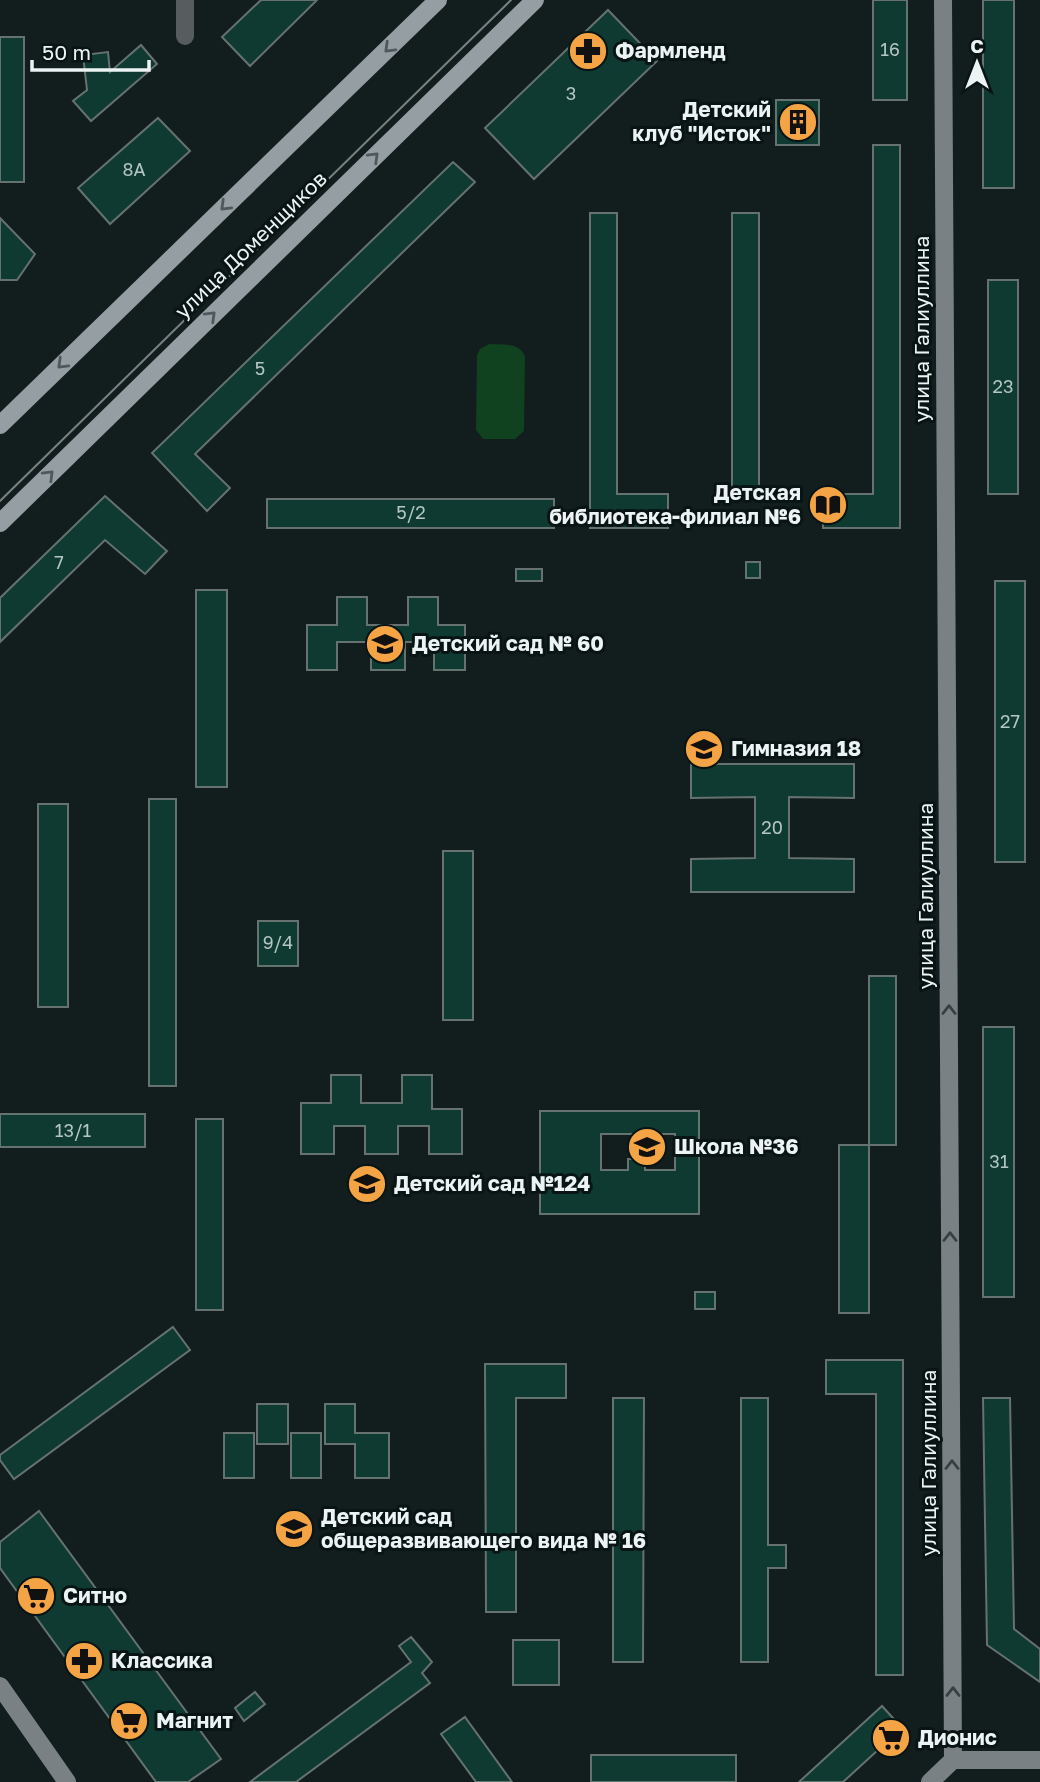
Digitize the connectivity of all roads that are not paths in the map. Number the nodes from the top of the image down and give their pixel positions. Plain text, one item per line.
1 (185, 0) edge
2 (438, 0) edge
3 (535, 0) edge
4 (943, 0) edge
5 (185, 36) dead end
6 (0, 425) edge
7 (0, 523) edge
8 (0, 1686) edge
9 (953, 1760) junction
10 (1040, 1760) edge
11 (67, 1782) edge
12 (929, 1782) edge

1 - 5 street
2 -> 6 main road
7 -> 3 main road, улица Доменщиков
9 -> 4 street, улица Галиуллина
8 - 11 street
9 - 10 street
9 - 12 street

